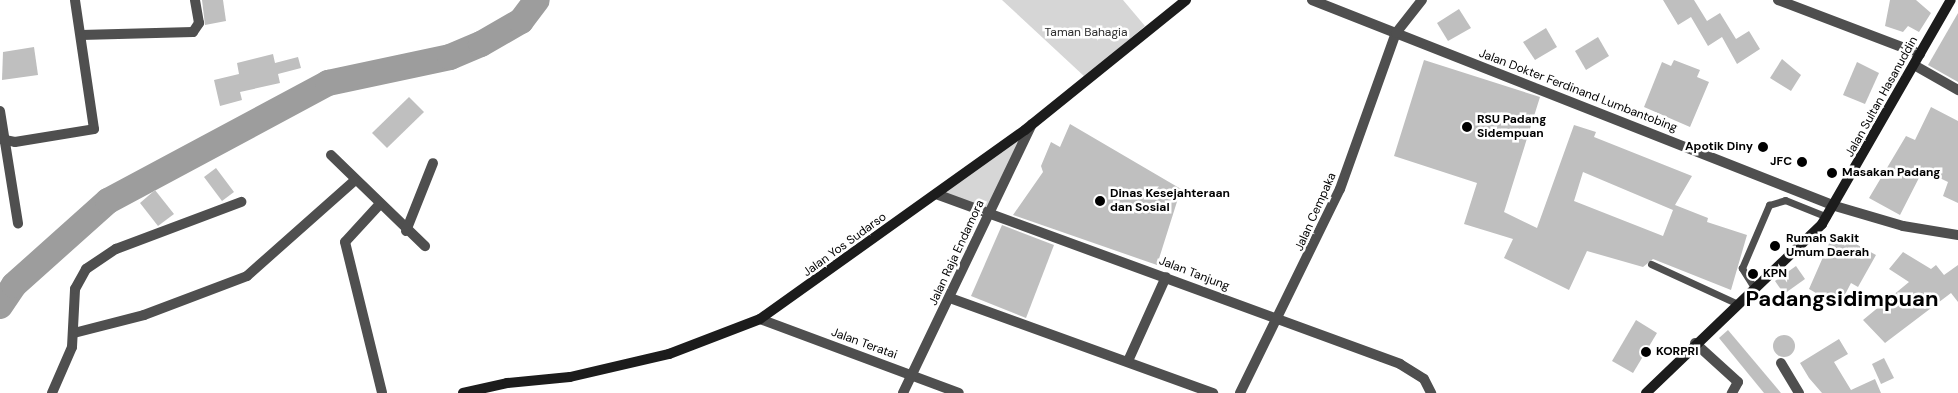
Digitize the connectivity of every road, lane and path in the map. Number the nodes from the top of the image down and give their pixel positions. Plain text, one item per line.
1 (75, 0) edge
2 (195, 0) edge
3 (1186, 0) edge
4 (1312, 0) edge
5 (1422, 0) edge
6 (1778, 0) edge
7 (1951, 0) edge
8 (1396, 33) junction
9 (81, 35) junction
10 (1920, 54) junction
11 (1914, 65) junction
12 (1958, 90) edge
13 (0, 112) edge
14 (1032, 124) junction
15 (2, 140) edge
16 (332, 155) dead end
17 (433, 163) dead end
18 (355, 180) junction
19 (936, 194) junction
20 (241, 202) dead end
21 (379, 204) junction
22 (1835, 206) junction
23 (990, 213) junction
24 (1827, 217) junction
25 (18, 224) dead end
26 (406, 231) junction
27 (1958, 235) edge
28 (425, 246) dead end
29 (1650, 264) dead end
30 (1166, 276) junction
31 (1755, 289) junction
32 (950, 298) junction
33 (1738, 304) junction
34 (760, 319) junction
35 (1278, 319) junction
36 (74, 333) junction
37 (1695, 343) junction
38 (1128, 361) junction
39 (1781, 363) dead end
40 (912, 375) junction
41 (52, 393) edge
42 (382, 393) edge
43 (463, 393) edge
44 (903, 393) edge
45 (958, 393) edge
46 (1212, 393) edge
47 (1240, 393) edge
48 (1431, 393) edge
49 (1646, 393) edge
50 (1732, 393) edge
51 (1799, 393) edge

1 - 9 street
2 - 9 street
3 - 14 street, Jalan Yos Sudarso
4 - 8 street, Jalan Dokter Ferdinand Lumbantobing
5 - 8 street, Jalan Cempaka
6 - 10 street
7 - 10 street, Jalan Sultan Hasanuddin
8 - 22 street, Jalan Dokter Ferdinand Lumbantobing
8 - 35 street, Jalan Cempaka
9 - 15 street
10 - 11 street, Jalan Sultan Hasanuddin
11 - 12 street
11 - 22 street, Jalan Sultan Hasanuddin
13 - 15 street
14 - 19 street, Jalan Yos Sudarso
14 - 23 street, Jalan Raja Endamora
15 - 25 street
16 - 18 street
17 - 26 street
18 - 21 street
18 - 36 street
19 - 23 street, Jalan Tanjung
19 - 34 street, Jalan Yos Sudarso
20 - 36 street
21 - 26 street
21 - 42 street
22 - 24 street, Jalan Sultan Hasanuddin
22 - 27 street, Jalan Dokter Ferdinand Lumbantobing
23 - 30 street, Jalan Tanjung
23 - 32 street, Jalan Raja Endamora
24 - 31 street, Jalan Sultan Hasanuddin
24 - 31 lane
26 - 28 street
29 - 33 lane
30 - 35 street, Jalan Tanjung
30 - 38 street
31 - 33 street, Jalan Sultan Hasanuddin
32 - 38 street
32 - 40 street, Jalan Raja Endamora
33 - 37 street, Jalan Sultan Hasanuddin
34 - 40 street, Jalan Teratai
34 - 43 street, Jalan Yos Sudarso
35 - 47 street, Jalan Cempaka
35 - 48 street, Jalan Tanjung
36 - 41 street
37 - 49 street, Jalan Sultan Hasanuddin
37 - 50 street
38 - 46 street
39 - 51 street
40 - 44 street, Jalan Raja Endamora
40 - 45 street, Jalan Teratai

